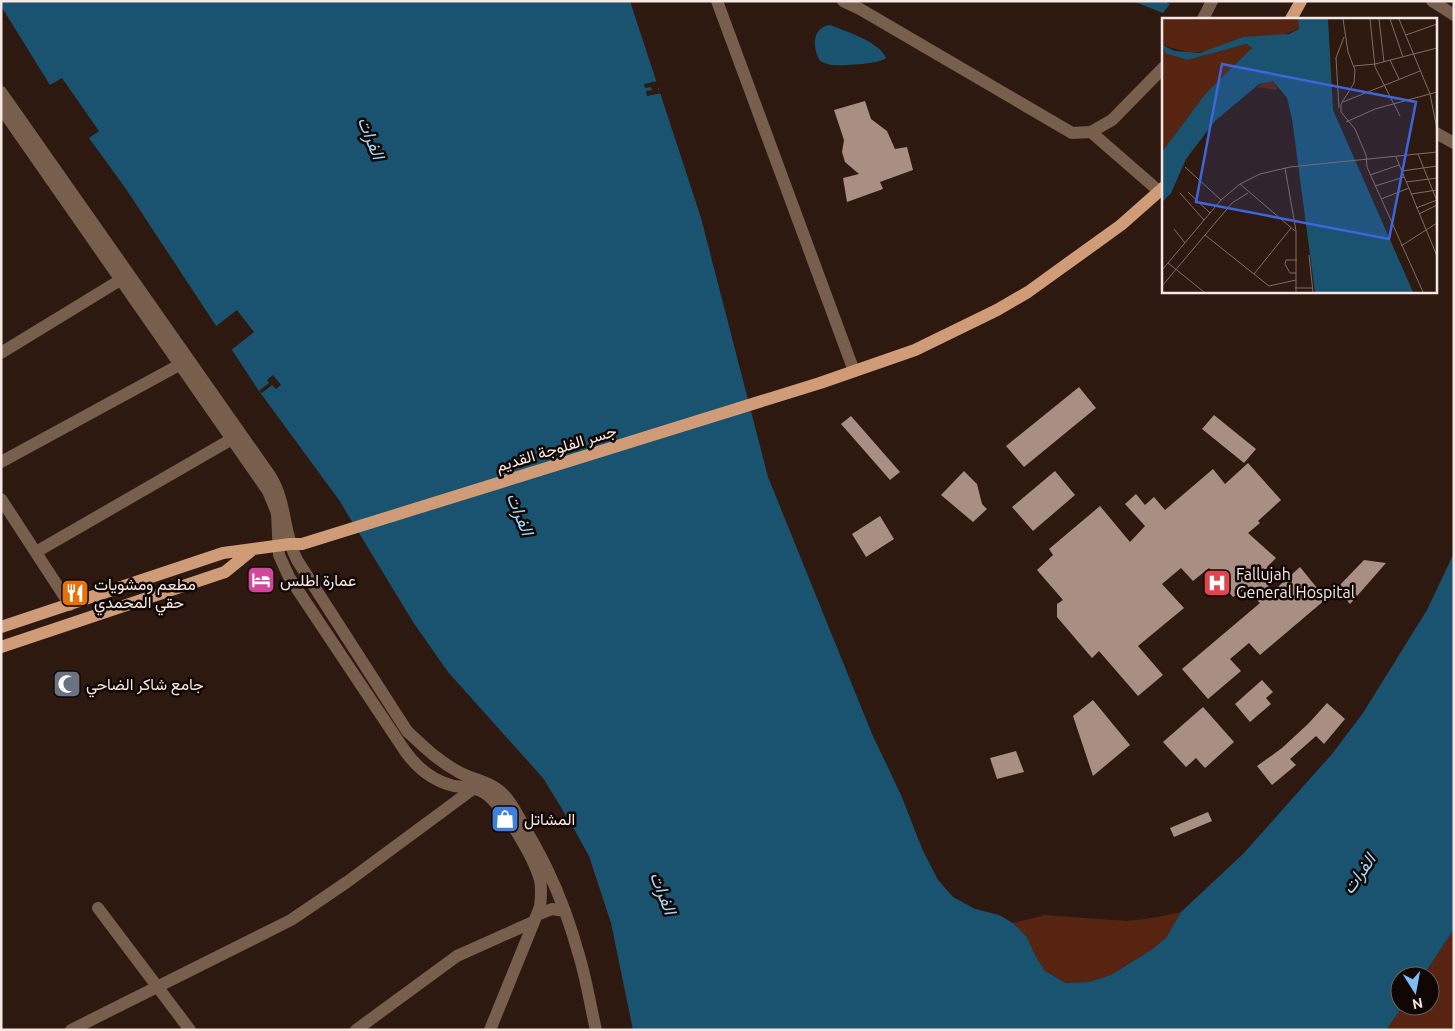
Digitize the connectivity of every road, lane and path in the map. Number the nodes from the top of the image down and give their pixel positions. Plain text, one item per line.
1 (717, 1) edge
2 (843, 1) edge
3 (1212, 1) edge
4 (1301, 1) edge
5 (1432, 1) edge
6 (1454, 15) edge
7 (1204, 18) edge
8 (1292, 18) edge
9 (1162, 69) edge
10 (1, 92) edge
11 (1, 108) edge
12 (1091, 132) junction
13 (1438, 134) edge
14 (1454, 143) edge
15 (1162, 189) edge
16 (122, 279) junction
17 (1, 353) edge
18 (181, 364) junction
19 (854, 372) junction
20 (232, 439) junction
21 (1, 462) edge
22 (3, 506) edge
23 (290, 545) junction
24 (252, 550) junction
25 (36, 552) junction
26 (70, 605) junction
27 (1, 627) edge
28 (1, 647) edge
29 (478, 785) junction
30 (98, 908) dead end
31 (565, 911) junction
32 (535, 918) junction
33 (158, 986) junction
34 (71, 1030) edge
35 (190, 1030) edge
36 (356, 1030) edge
37 (490, 1030) edge
38 (596, 1030) edge

1 - 19 street
2 - 12 street
3 - 7 street
4 - 8 main road
5 - 6 street
9 - 12 street
10 - 23 street
11 - 16 street
12 - 15 street
13 - 14 street
15 - 19 main road, جسر الفلوجة القديم
16 - 17 street
16 - 18 street
18 - 20 street
18 - 21 street
19 - 23 main road, جسر الفلوجة القديم
20 - 23 street
20 - 25 street
22 - 25 street
23 - 24 main road, جسر الفلوجة القديم
23 - 29 street
23 - 29 street
24 - 26 main road, جسر الفلوجة القديم
24 - 28 main road
25 - 26 street
26 - 27 main road, جسر الفلوجة القديم
29 - 31 street
29 - 32 street
29 - 33 street
30 - 33 street
31 - 32 street
31 - 38 street
32 - 36 street
32 - 37 street
33 - 34 street
33 - 35 street

